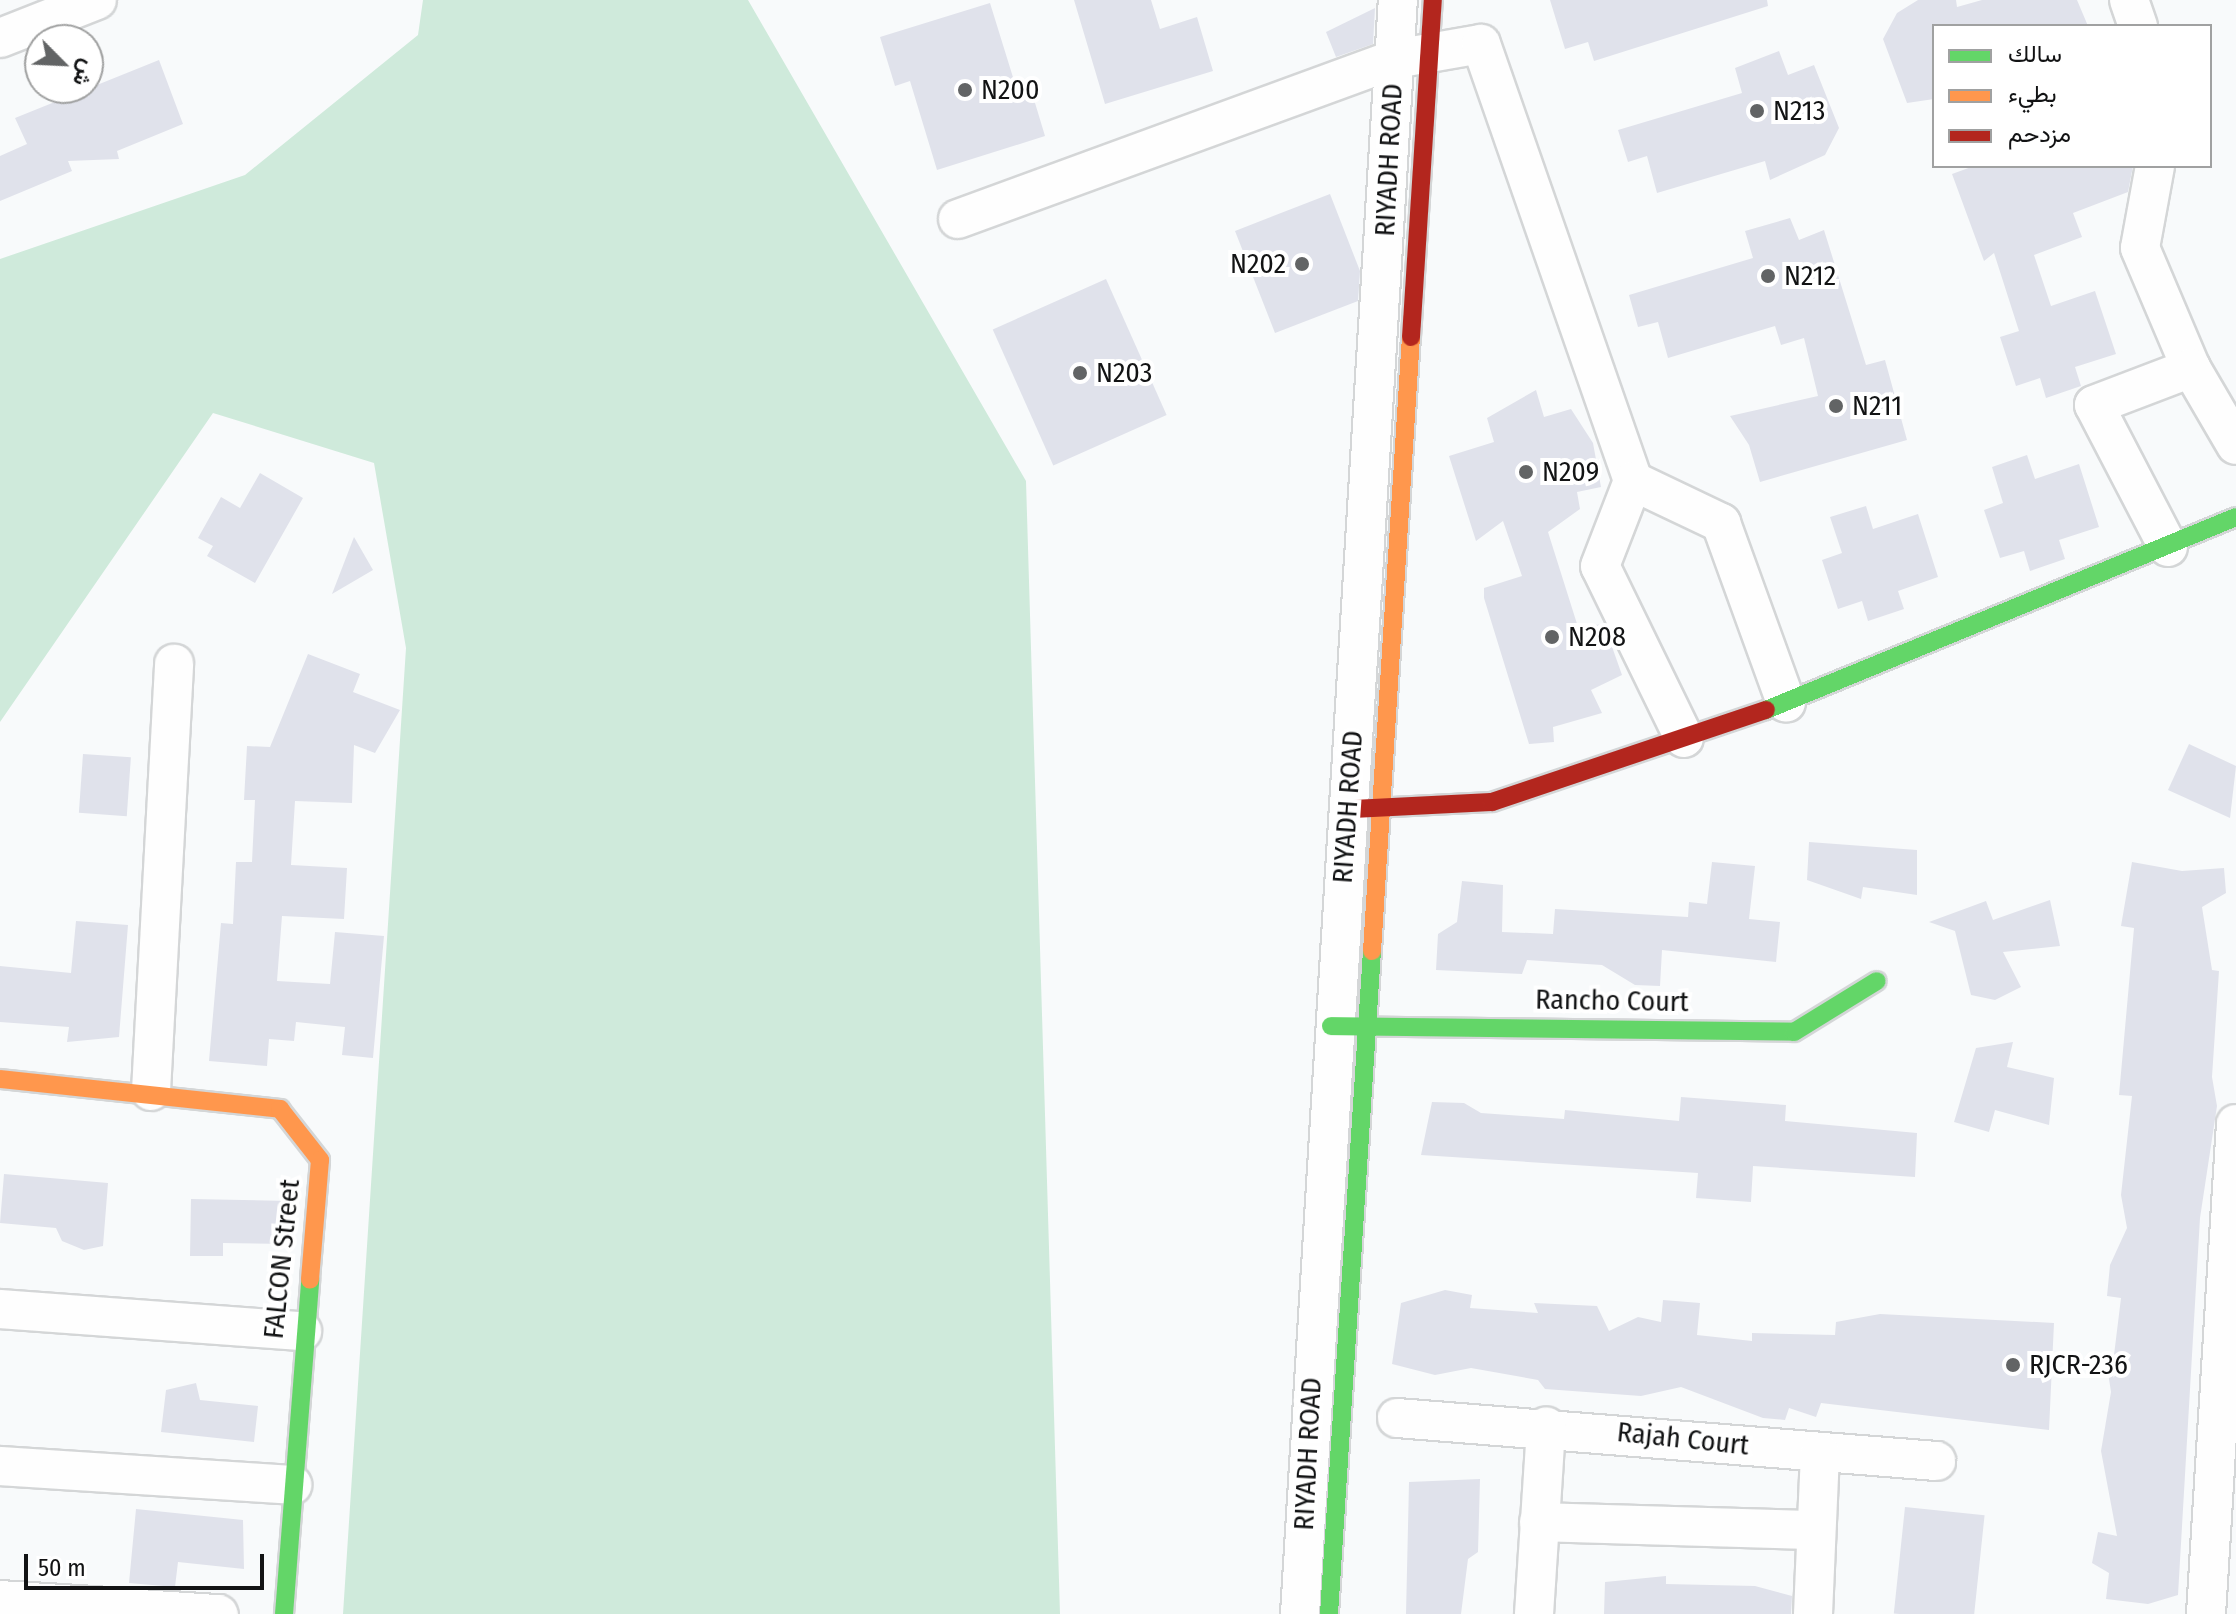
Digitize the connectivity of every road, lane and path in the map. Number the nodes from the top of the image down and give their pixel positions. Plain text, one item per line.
1 (97, 0) edge
2 (1398, 0) edge
3 (1433, 0) edge
4 (2129, 0) edge
5 (2137, 24) edge
6 (0, 38) edge
7 (1412, 56) junction
8 (2155, 168) edge
9 (958, 219) dead end
10 (2191, 368) junction
11 (2236, 445) edge
12 (1633, 481) junction
13 (2236, 517) edge
14 (2168, 547) junction
15 (174, 664) dead end
16 (1786, 703) junction
17 (1684, 738) junction
18 (1364, 809) junction
19 (1877, 981) dead end
20 (1331, 1026) junction
21 (1368, 1026) junction
22 (0, 1079) edge
23 (151, 1091) junction
24 (2236, 1124) edge
25 (0, 1309) edge
26 (302, 1331) junction
27 (2229, 1362) edge
28 (1397, 1418) dead end
29 (1546, 1426) junction
30 (1820, 1453) junction
31 (1936, 1461) dead end
32 (0, 1466) edge
33 (292, 1485) junction
34 (1539, 1522) junction
35 (1816, 1530) junction
36 (0, 1600) edge
37 (219, 1614) edge
38 (284, 1614) edge
39 (1300, 1614) edge
40 (1329, 1614) edge
41 (1534, 1614) edge
42 (1813, 1614) edge
43 (2206, 1614) edge

1 - 6 street
2 - 7 street, RIYADH ROAD
3 - 7 street
4 - 5 street
7 - 9 street
7 - 12 street
7 - 18 street, RIYADH ROAD
8 - 10 street
10 - 11 street
10 - 14 street
12 - 16 street
12 - 17 street
13 - 14 street
14 - 16 street
15 - 23 street
16 - 17 street
17 - 18 street
18 - 20 street, RIYADH ROAD
18 - 21 street, RIYADH ROAD
19 - 21 street, Rancho Court
20 - 21 street, Rancho Court
20 - 39 street, RIYADH ROAD
21 - 40 street, RIYADH ROAD
22 - 23 street, FALCON Street
23 - 26 street, FALCON Street
24 - 27 street
25 - 26 street
26 - 33 street, FALCON Street
27 - 43 street
28 - 29 street, Rajah Court
29 - 30 street, Rajah Court
29 - 34 street
30 - 31 street, Rajah Court
30 - 35 street
32 - 33 street
33 - 38 street, FALCON Street
34 - 35 street
34 - 41 street
35 - 42 street
36 - 37 street

